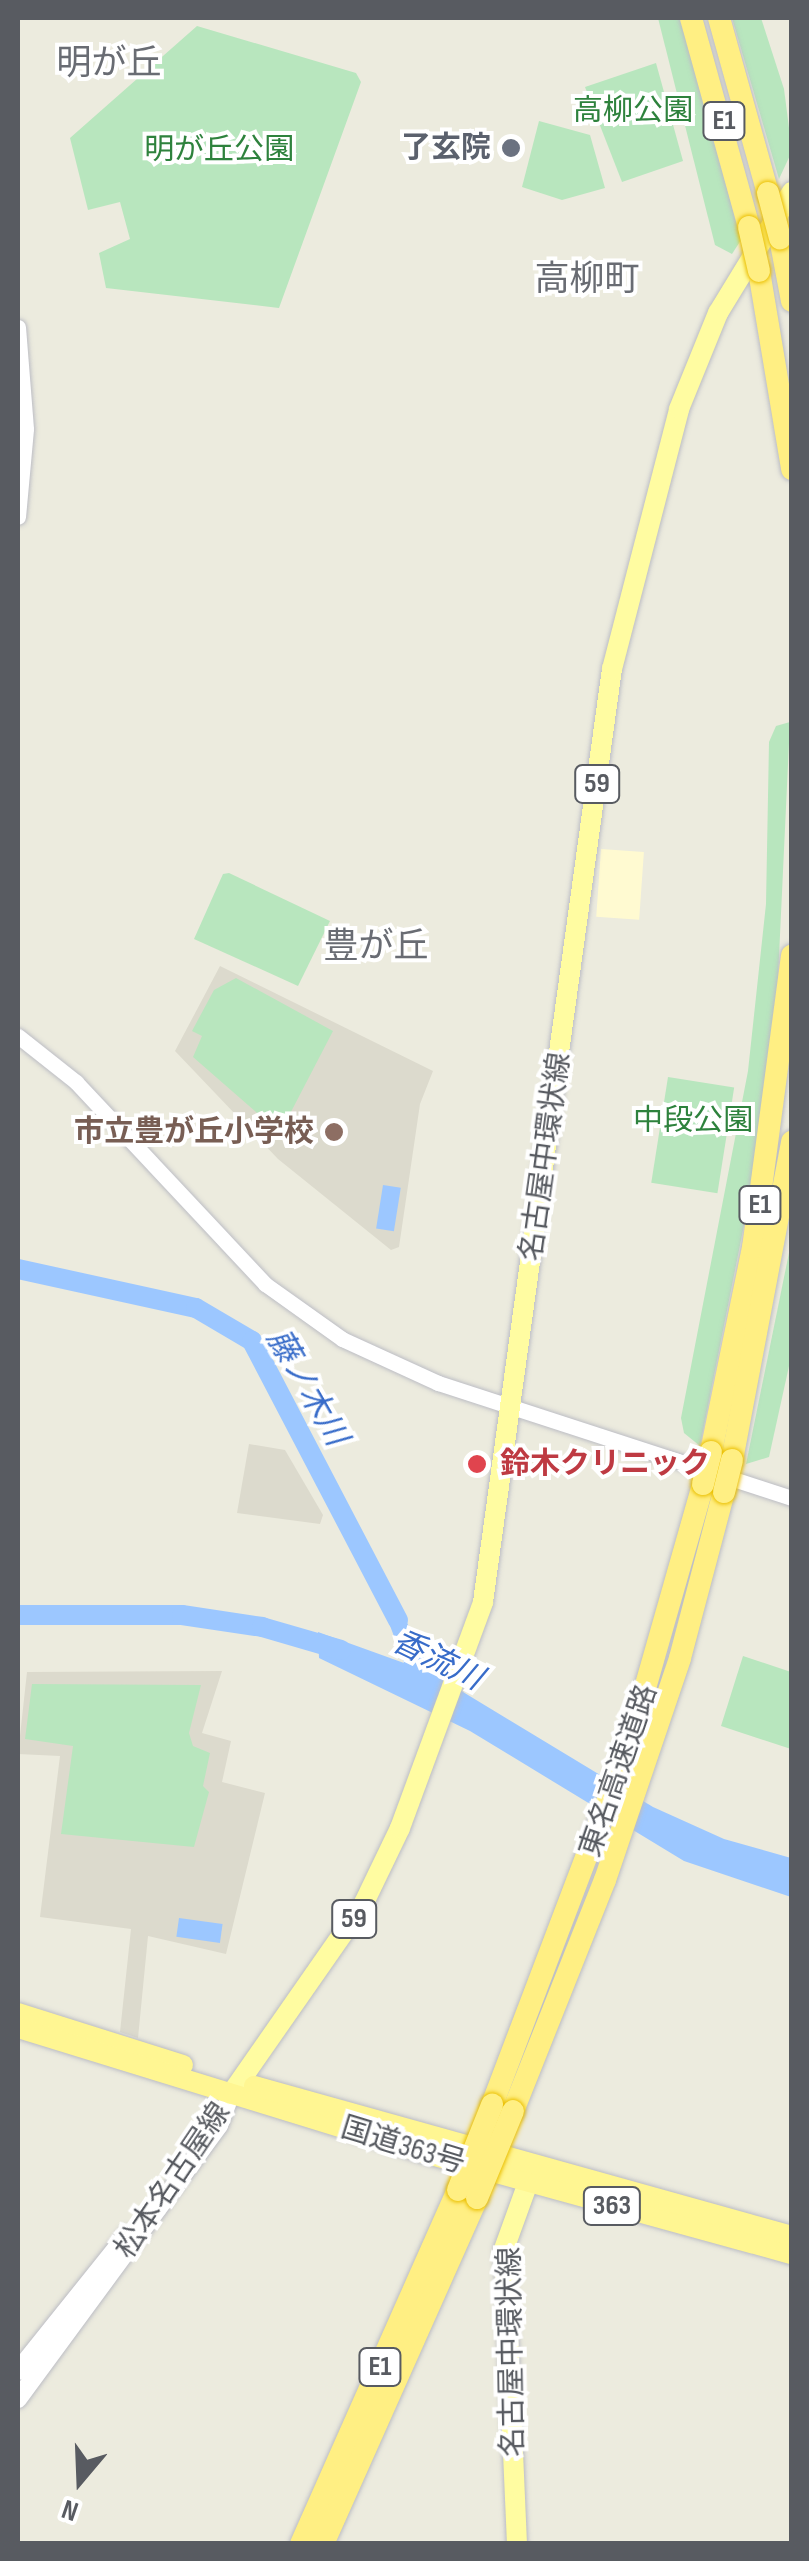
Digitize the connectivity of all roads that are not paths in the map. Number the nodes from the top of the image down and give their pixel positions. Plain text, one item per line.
1 (692, 18) edge
2 (718, 18) edge
3 (780, 192) edge
4 (792, 301) edge
5 (18, 326) edge
6 (792, 470) edge
7 (18, 517) edge
8 (792, 956) edge
9 (18, 1036) edge
10 (792, 1142) edge
11 (513, 1408) junction
12 (722, 1456) junction
13 (792, 1498) edge
14 (18, 2013) edge
15 (18, 2028) edge
16 (236, 2088) junction
17 (531, 2174) junction
18 (467, 2194) junction
19 (792, 2236) edge
20 (792, 2254) edge
21 (18, 2372) edge
22 (18, 2399) edge
23 (302, 2544) edge
24 (324, 2544) edge
25 (517, 2544) edge

1 - 6 highway, E1, bridge
2 - 3 highway, E1
3 - 4 highway, E1, bridge
3 - 11 main road, 名古屋中環状線 / 59
5 - 7 street
8 - 12 highway, 東名高速道路 / E1
9 - 11 street
10 - 12 highway, 東名高速道路 / E1
11 - 13 street
11 - 16 main road, 名古屋中環状線 / 59
12 - 18 highway, 東名高速道路 / E1, bridge
14 - 16 highway, 国道363号 / 363
15 - 16 highway, 国道363号 / 363
16 - 17 highway, 国道363号 / 363
16 - 21 main road, 松本名古屋線
16 - 22 main road, 松本名古屋線
17 - 19 highway, 国道363号 / 363
17 - 20 highway, 国道363号 / 363
17 - 25 main road, 名古屋中環状線
18 - 23 highway, 東名高速道路 / E1
18 - 24 highway, 東名高速道路 / E1

